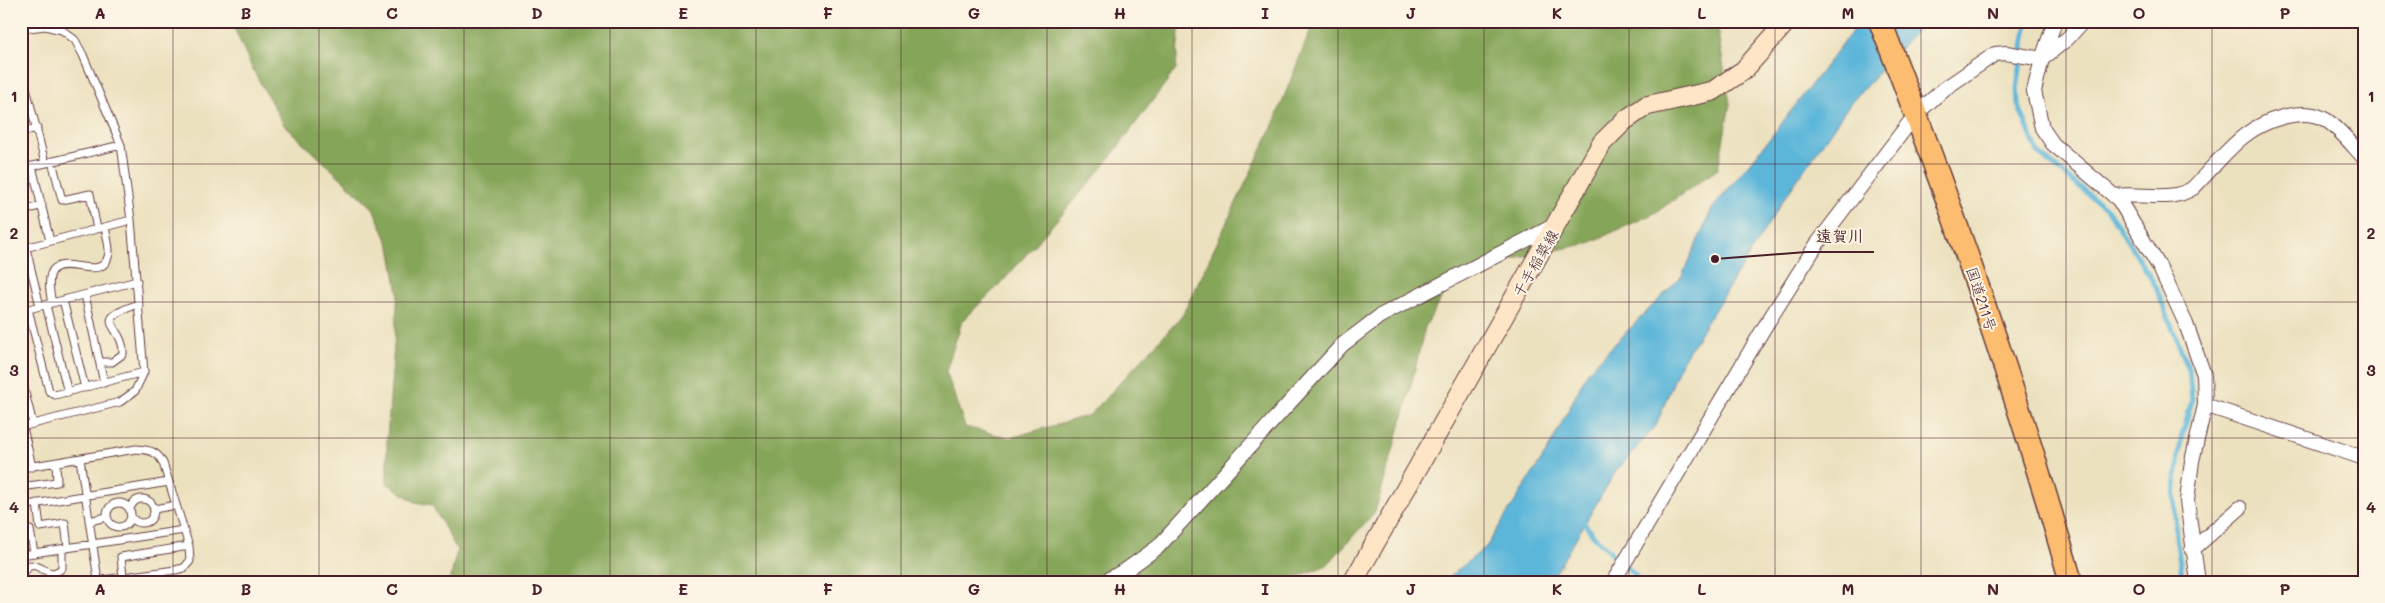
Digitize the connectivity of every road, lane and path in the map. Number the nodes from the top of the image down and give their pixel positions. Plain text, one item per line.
1 (1787, 21) edge
2 (1880, 21) edge
3 (2055, 21) edge
4 (2082, 21) edge
5 (21, 29) edge
6 (2042, 59) junction
7 (21, 68) edge
8 (1913, 105) junction
9 (37, 128) junction
10 (21, 132) edge
11 (121, 144) junction
12 (2364, 158) edge
13 (48, 162) junction
14 (32, 166) junction
15 (21, 169) edge
16 (2114, 196) junction
17 (42, 205) junction
18 (30, 208) dead end
19 (131, 220) junction
20 (1557, 224) junction
21 (105, 227) junction
22 (21, 228) edge
23 (97, 229) junction
24 (50, 241) junction
25 (24, 248) edge
26 (137, 281) junction
27 (85, 295) junction
28 (63, 300) junction
29 (139, 304) junction
30 (46, 305) junction
31 (25, 310) edge
32 (100, 362) junction
33 (144, 372) junction
34 (21, 377) edge
35 (104, 383) junction
36 (85, 388) junction
37 (68, 393) junction
38 (2206, 405) junction
39 (33, 424) junction
40 (22, 427) edge
41 (2364, 458) edge
42 (80, 459) junction
43 (56, 463) junction
44 (32, 466) junction
45 (21, 468) edge
46 (169, 482) junction
47 (21, 487) edge
48 (85, 496) junction
49 (37, 504) junction
50 (176, 505) junction
51 (21, 506) edge
52 (2240, 508) dead end
53 (154, 509) junction
54 (131, 513) junction
55 (107, 517) junction
56 (89, 521) junction
57 (184, 530) junction
58 (21, 531) edge
59 (92, 545) junction
60 (189, 546) junction
61 (65, 548) junction
62 (2192, 550) junction
63 (34, 553) junction
64 (21, 555) edge
65 (123, 577) junction
66 (98, 580) junction
67 (22, 582) edge
68 (88, 582) edge
69 (1104, 582) edge
70 (1353, 582) edge
71 (1612, 582) edge
72 (2071, 582) edge
73 (2198, 582) edge

1 - 20 main road, 千手稲築線
2 - 8 highway, 国道211号
3 - 6 street
4 - 6 street
5 - 11 lane
6 - 8 street
6 - 16 street
7 - 9 lane
8 - 71 street
8 - 72 highway, 国道211号
9 - 10 lane
9 - 13 lane
11 - 13 lane
11 - 19 lane
12 - 16 street
13 - 14 lane
13 - 23 lane
14 - 15 lane
14 - 17 lane
16 - 38 street
17 - 18 lane
17 - 24 lane
19 - 21 lane
19 - 26 lane
20 - 69 street
20 - 70 main road, 千手稲築線
21 - 23 lane
21 - 30 lane
22 - 25 lane
23 - 24 lane
24 - 25 lane
25 - 30 lane
26 - 27 lane
26 - 29 lane
27 - 28 lane
27 - 32 lane
28 - 30 lane
28 - 36 lane
29 - 32 lane
29 - 33 lane
30 - 31 lane
30 - 37 lane
31 - 37 lane
32 - 35 lane
33 - 35 lane
33 - 39 lane
34 - 39 lane
35 - 36 lane
36 - 37 lane
38 - 41 street
38 - 62 street
39 - 40 lane
40 - 44 lane
42 - 43 lane
42 - 46 lane
42 - 48 lane
43 - 44 lane
43 - 47 lane
44 - 45 lane
46 - 48 lane
46 - 50 lane
48 - 49 lane
48 - 56 lane
49 - 51 lane
49 - 61 lane
50 - 53 lane
50 - 57 lane
52 - 62 street
53 - 54 lane
53 - 54 lane
54 - 55 lane
54 - 55 lane
55 - 56 lane
56 - 59 lane
57 - 59 lane
57 - 60 lane
58 - 63 lane
59 - 61 lane
59 - 66 lane
60 - 65 lane
60 - 65 lane
61 - 63 lane
61 - 67 lane
62 - 73 street
63 - 64 lane
65 - 66 lane
66 - 68 lane

